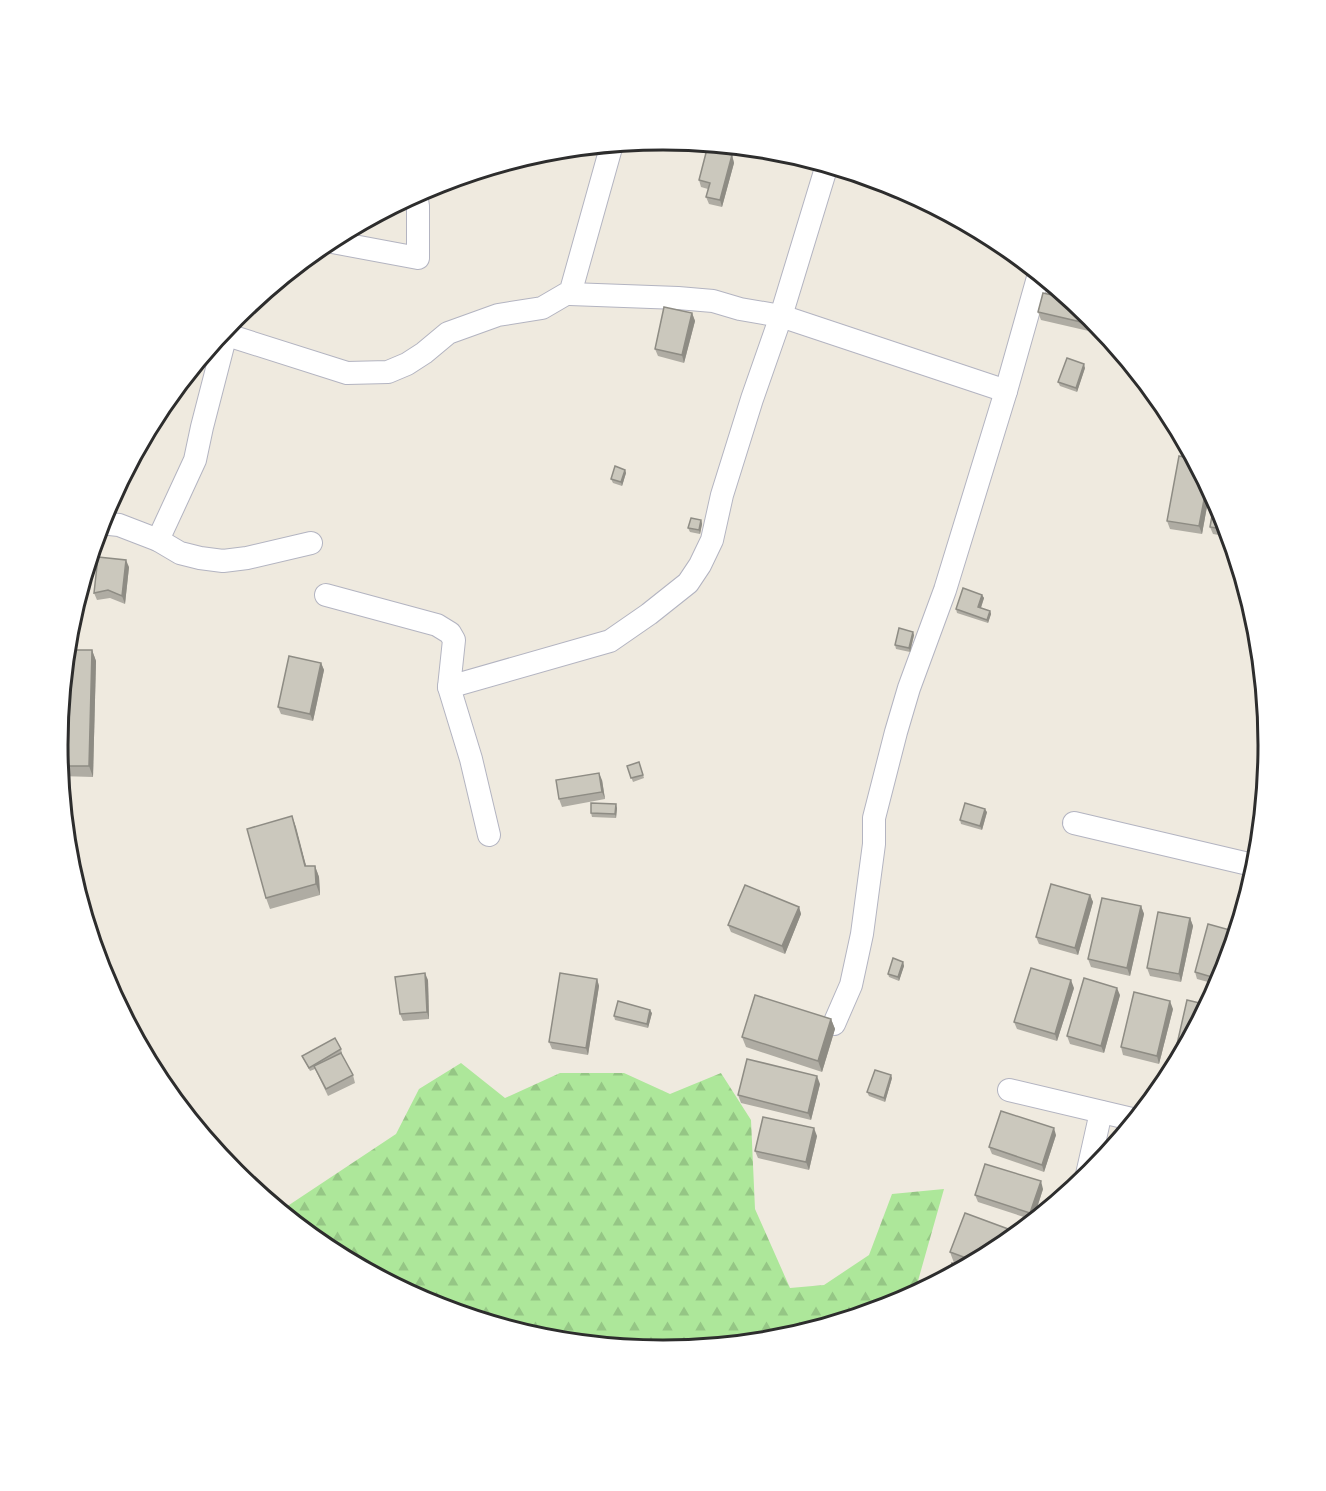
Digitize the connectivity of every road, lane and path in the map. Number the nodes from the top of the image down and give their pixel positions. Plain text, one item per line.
1 (610, 152) edge
2 (825, 173) edge
3 (418, 203) edge
4 (342, 244) edge
5 (1037, 282) edge
6 (570, 294) junction
7 (781, 316) junction
8 (231, 336) edge
9 (221, 347) edge
10 (1006, 391) junction
11 (111, 524) edge
12 (158, 540) junction
13 (310, 543) dead end
14 (326, 595) dead end
15 (449, 687) junction
16 (1074, 823) dead end
17 (489, 836) dead end
18 (1247, 864) edge
19 (834, 1024) dead end
20 (1009, 1090) dead end
21 (1101, 1112) junction
22 (1127, 1118) edge
23 (1090, 1160) edge

1 - 6 street
2 - 7 street
3 - 4 street
5 - 10 street
6 - 7 street
6 - 8 street
7 - 10 street
7 - 15 street
9 - 12 street
10 - 19 street
11 - 12 street
12 - 13 street
14 - 15 street
15 - 17 street
16 - 18 street
20 - 21 street
21 - 22 street
21 - 23 street

